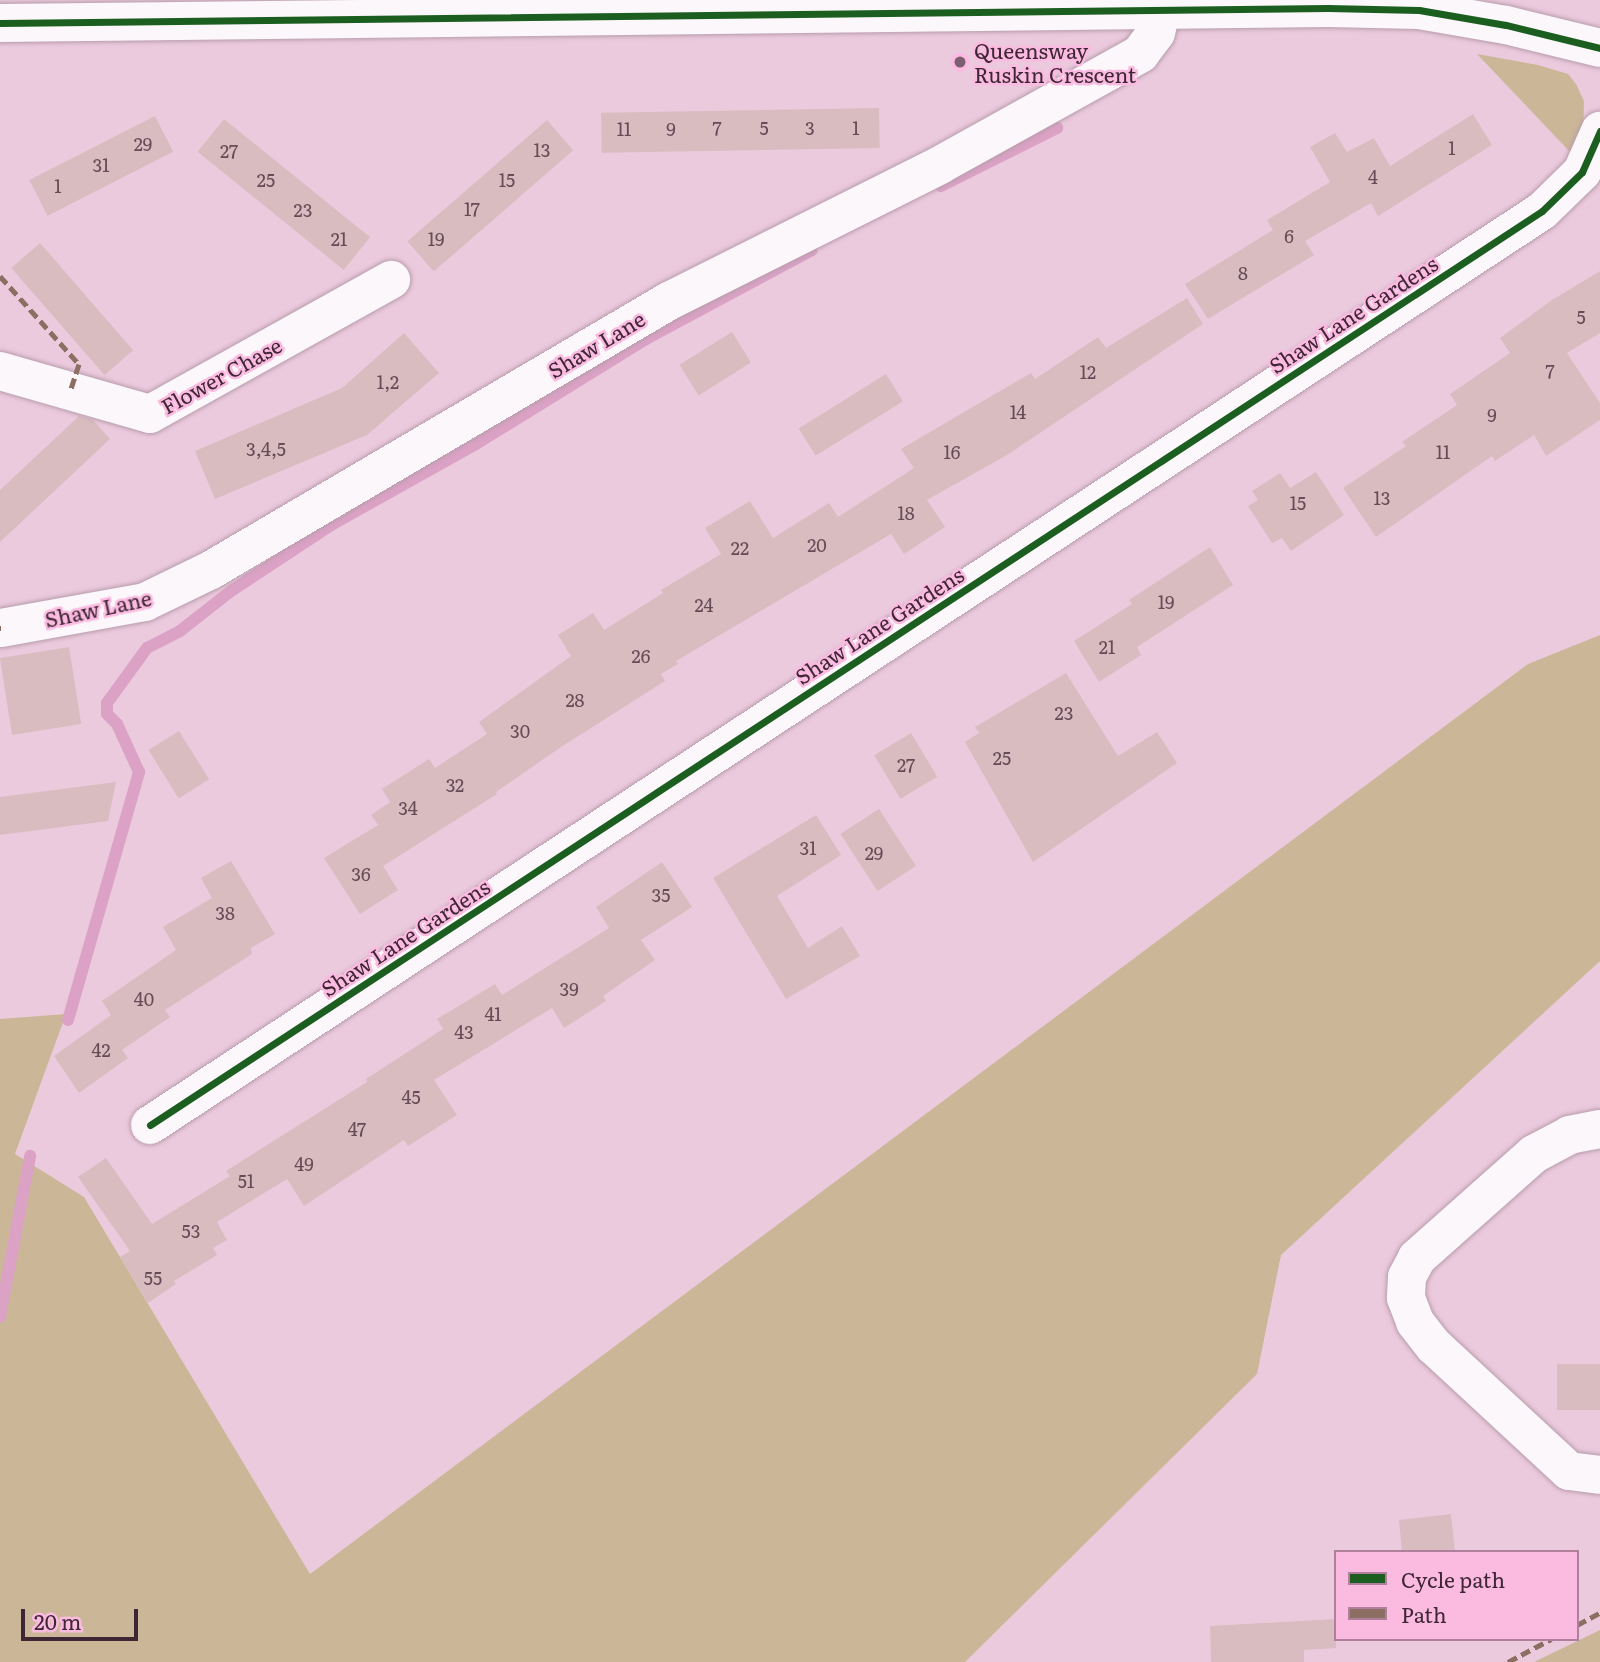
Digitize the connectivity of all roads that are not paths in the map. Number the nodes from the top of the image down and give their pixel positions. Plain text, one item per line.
1 (1175, 7) edge
2 (0, 23) edge
3 (1600, 48) edge
4 (1600, 131) edge
5 (391, 280) dead end
6 (0, 371) edge
7 (1, 628) edge
8 (150, 1125) dead end
9 (1600, 1129) edge
10 (1600, 1475) edge

1 - 2 street
1 - 3 street
1 - 7 street, Shaw Lane
4 - 8 street, Shaw Lane Gardens
5 - 6 street, Flower Chase
9 - 10 street

